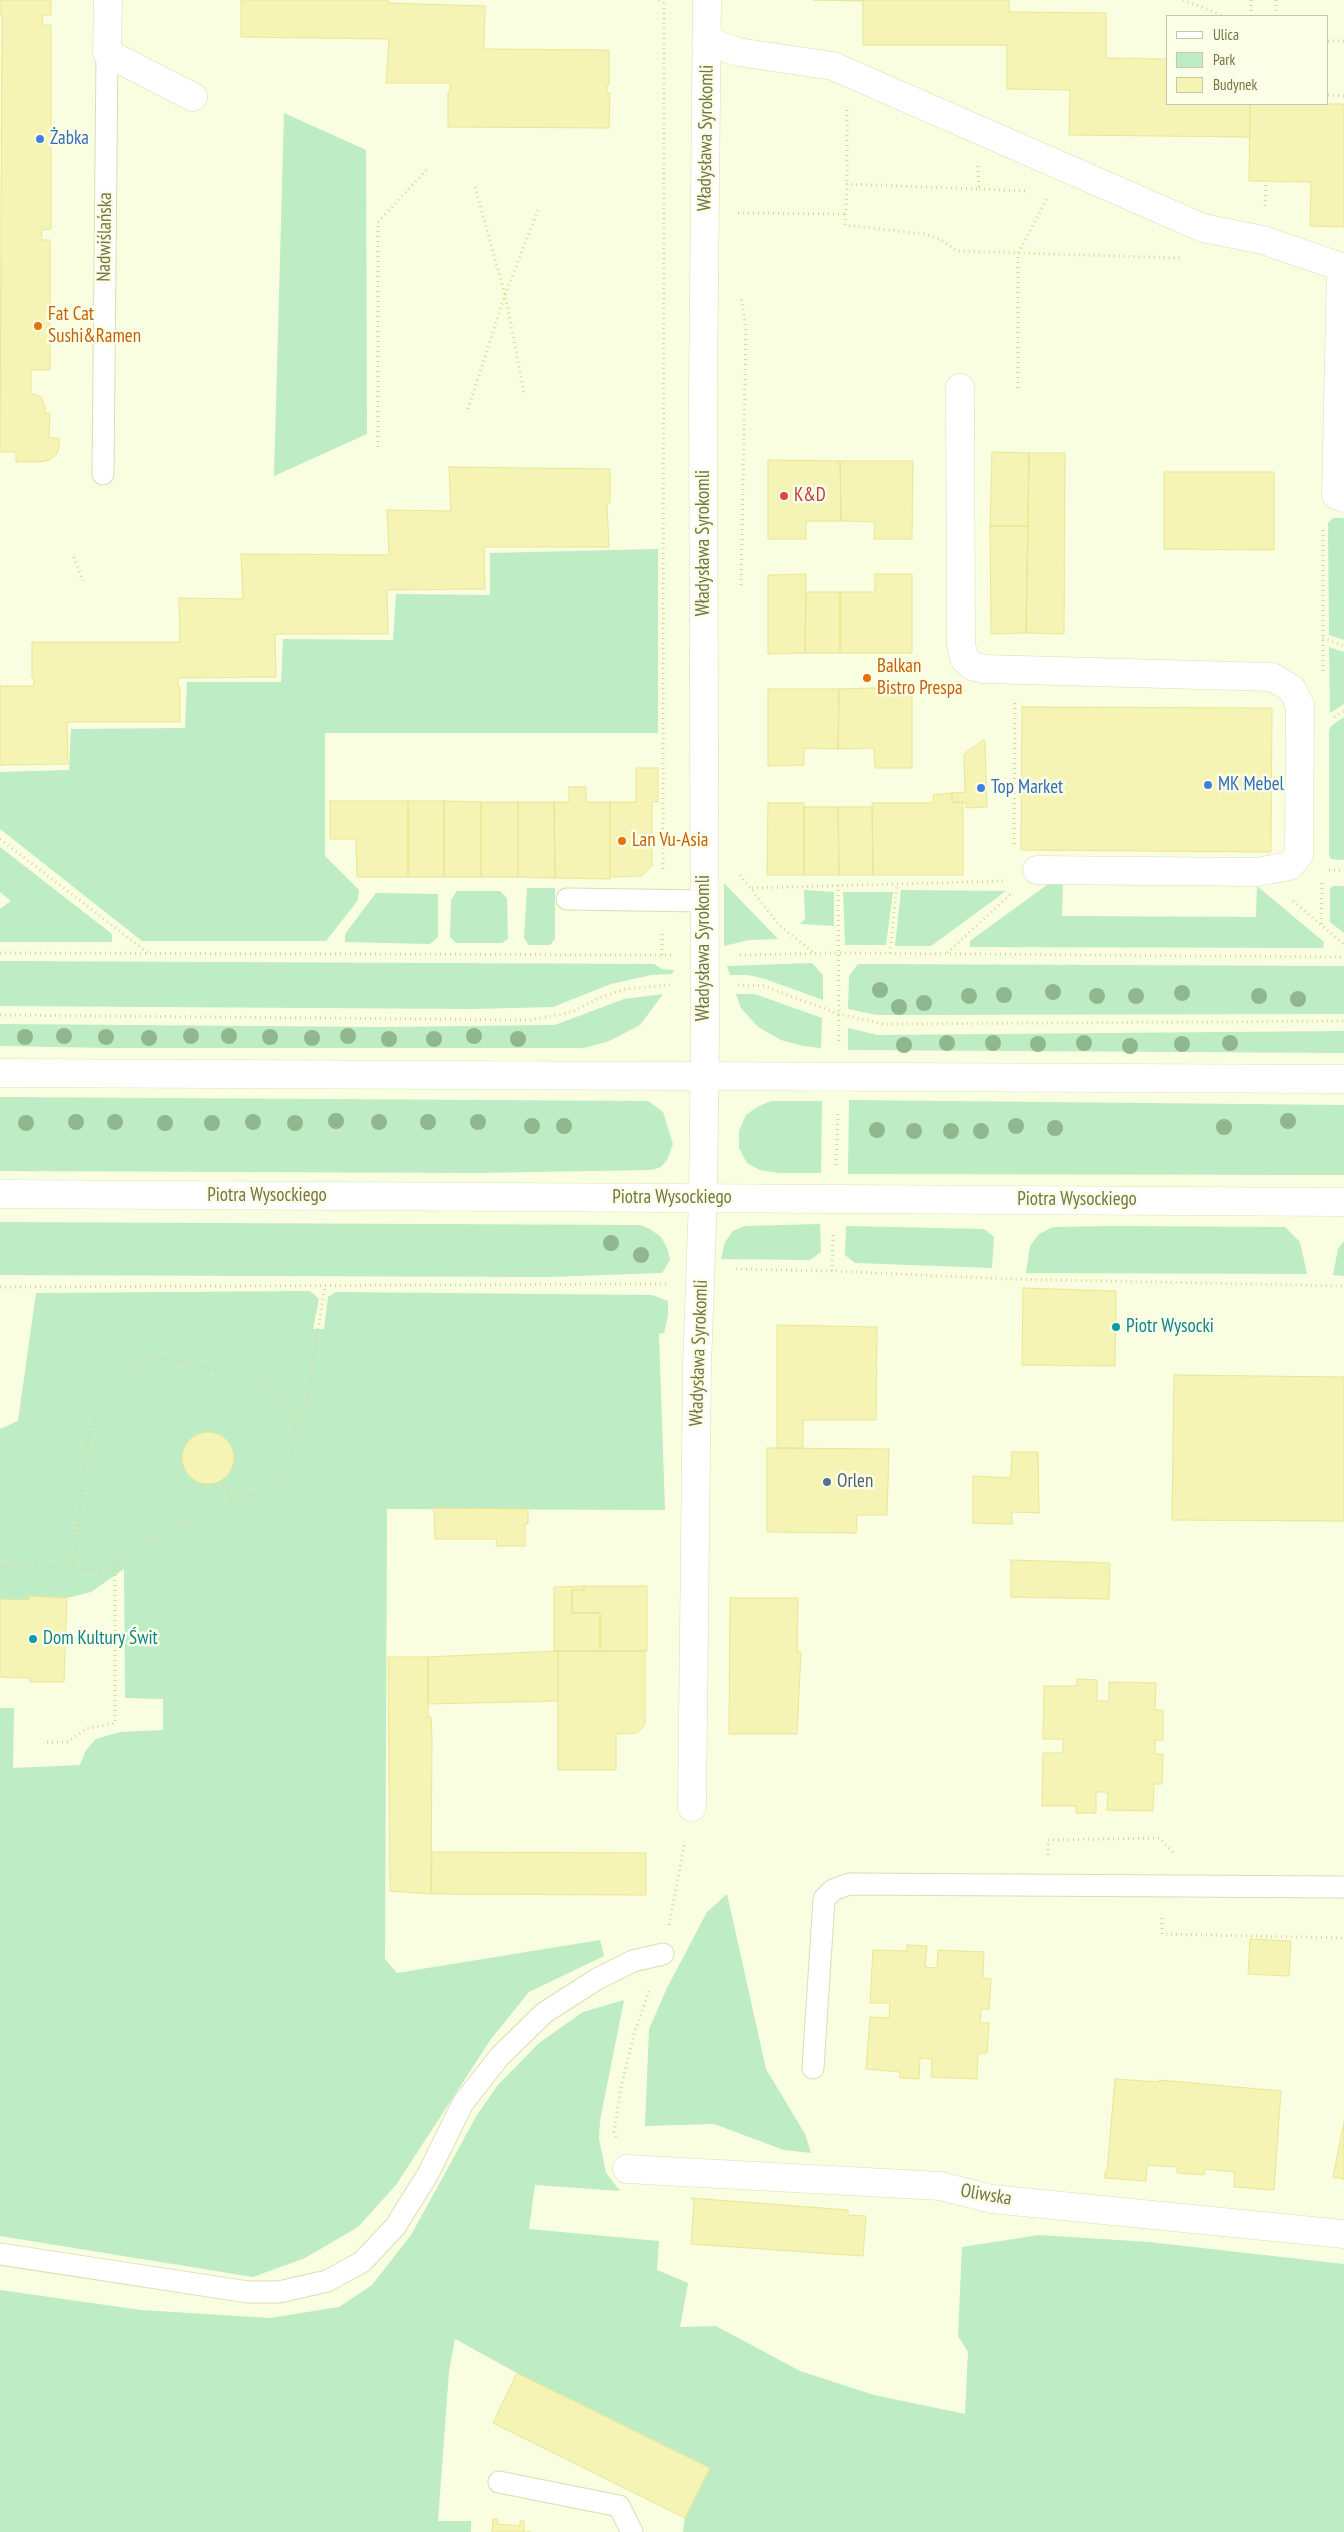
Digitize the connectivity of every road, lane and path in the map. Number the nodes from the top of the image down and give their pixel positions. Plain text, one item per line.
1 (108, 0) edge
2 (659, 0) edge
3 (707, 0) edge
4 (1183, 0) edge
5 (1251, 0) edge
6 (1276, 0) edge
7 (664, 1) edge
8 (1221, 15) edge
9 (1251, 15) edge
10 (1275, 15) edge
11 (1329, 41) edge
12 (1344, 41) edge
13 (708, 42) junction
14 (107, 53) junction
15 (847, 71) junction
16 (1329, 95) edge
17 (1344, 96) edge
18 (193, 97) dead end
19 (976, 128) junction
20 (1063, 166) junction
21 (428, 168) dead end
22 (847, 184) junction
23 (475, 187) dead end
24 (979, 189) junction
25 (1050, 192) junction
26 (736, 204) dead end
27 (540, 207) dead end
28 (845, 214) junction
29 (1018, 254) junction
30 (1343, 268) edge
31 (740, 292) dead end
32 (506, 295) junction
33 (960, 388) dead end
34 (1018, 388) dead end
35 (524, 393) dead end
36 (468, 409) dead end
37 (378, 447) dead end
38 (103, 474) dead end
39 (1344, 498) edge
40 (74, 557) dead end
41 (83, 581) dead end
42 (741, 586) dead end
43 (1323, 638) dead end
44 (1344, 646) edge
45 (1015, 670) junction
46 (0, 838) edge
47 (1014, 852) dead end
48 (737, 872) dead end
49 (1031, 876) junction
50 (896, 884) junction
51 (838, 886) junction
52 (751, 888) junction
53 (567, 899) dead end
54 (662, 901) junction
55 (704, 901) junction
56 (0, 953) edge
57 (839, 953) junction
58 (890, 953) junction
59 (946, 953) junction
60 (148, 954) junction
61 (814, 954) junction
62 (662, 955) junction
63 (704, 955) junction
64 (1344, 957) edge
65 (0, 1073) edge
66 (704, 1075) junction
67 (1344, 1079) edge
68 (0, 1194) edge
69 (703, 1198) junction
70 (1344, 1202) edge
71 (325, 1285) dead end
72 (294, 1426) junction
73 (221, 1481) dead end
74 (234, 1503) junction
75 (115, 1564) junction
76 (0, 1566) edge
77 (74, 1568) junction
78 (47, 1742) dead end
79 (692, 1807) dead end
80 (1344, 1887) edge
81 (1162, 1910) dead end
82 (1344, 1938) edge
83 (663, 1954) dead end
84 (813, 2068) dead end
85 (627, 2169) dead end
86 (1344, 2234) edge
87 (0, 2254) edge
88 (499, 2482) dead end
89 (632, 2532) edge

1 - 14 street, Nadwiślańska
2 - 7 path
3 - 13 street, Władysława Syrokomli
4 - 8 path
5 - 9 path
6 - 10 path
7 - 54 path
11 - 12 path
13 - 15 street
13 - 55 street, Władysława Syrokomli
14 - 18 street
14 - 38 lane, Nadwiślańska
15 - 19 street
15 - 22 path
16 - 17 path
19 - 20 street
19 - 24 path
20 - 25 path
20 - 30 street
21 - 37 path
22 - 24 path
22 - 28 path
23 - 32 path
24 - 25 path
25 - 29 path
26 - 28 path
27 - 32 path
28 - 29 path
29 - 34 path
30 - 39 street
31 - 42 path
32 - 35 path
32 - 36 path
33 - 45 street
40 - 41 path
43 - 44 path
45 - 47 path
45 - 49 street
46 - 60 path
48 - 52 path
49 - 50 path
49 - 59 path
50 - 51 path
50 - 58 path
51 - 52 path
51 - 57 path
52 - 61 path
53 - 54 lane
54 - 55 lane
54 - 62 path
55 - 63 street, Władysława Syrokomli
56 - 60 path
57 - 58 path
57 - 61 path
58 - 59 path
59 - 64 path
60 - 62 path
61 - 63 path
62 - 63 path
63 - 66 street, Władysława Syrokomli
65 - 66 street
66 - 67 street
66 - 69 street, Władysława Syrokomli
68 - 69 street, Piotra Wysockiego
69 - 70 street, Piotra Wysockiego
69 - 79 street, Władysława Syrokomli
71 - 72 path
72 - 74 path
72 - 77 path
73 - 74 path
74 - 75 path
75 - 77 path
75 - 78 path
76 - 77 path
80 - 84 lane
81 - 82 path
83 - 87 lane
85 - 86 street, Oliwska
88 - 89 lane

